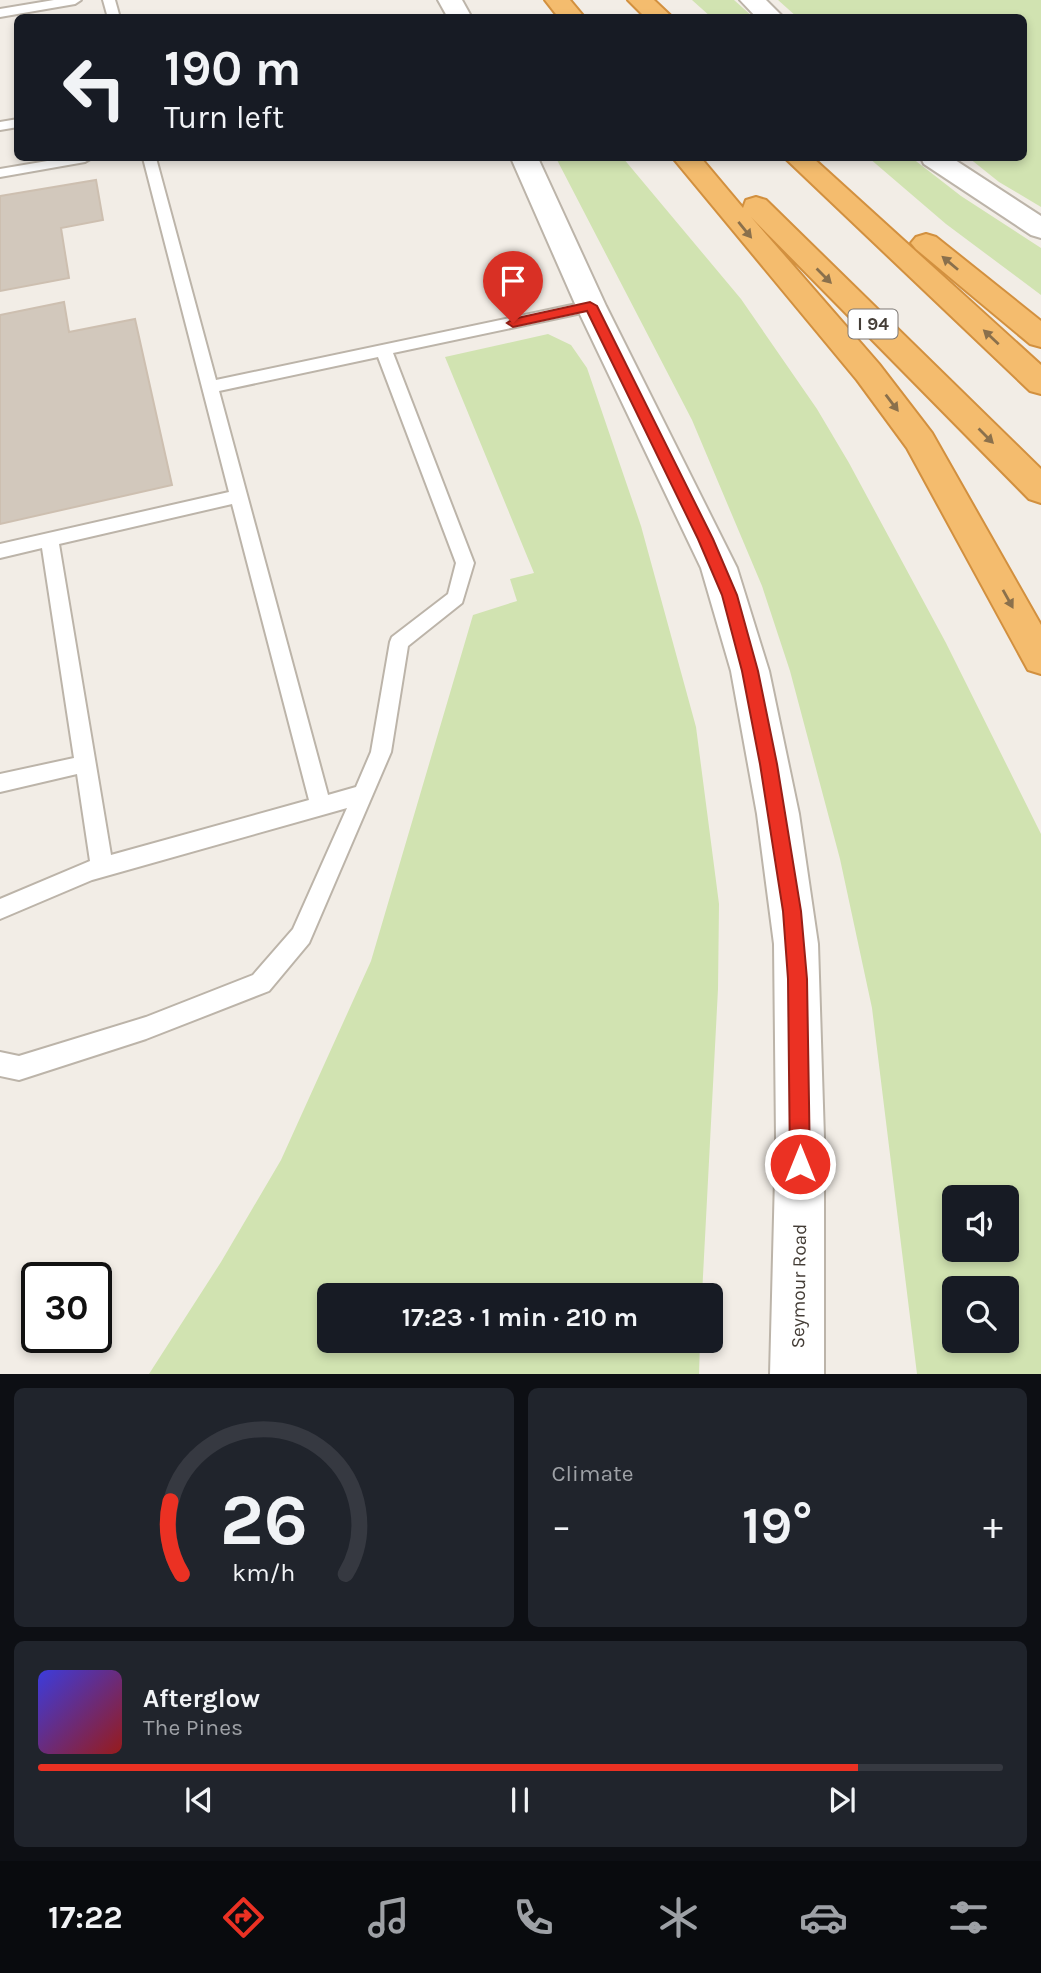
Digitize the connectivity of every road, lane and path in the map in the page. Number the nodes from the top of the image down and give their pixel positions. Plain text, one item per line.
1 (75, 0) edge
2 (638, 0) edge
3 (752, 0) edge
4 (0, 13) edge
5 (650, 14) edge
6 (656, 14) edge
7 (768, 14) edge
8 (68, 161) edge
9 (150, 161) edge
10 (525, 161) edge
11 (689, 161) edge
12 (710, 161) edge
13 (801, 161) edge
14 (829, 161) edge
15 (939, 161) edge
16 (0, 173) edge
17 (1041, 229) edge
18 (590, 306) junction
19 (1041, 337) edge
20 (384, 351) junction
21 (1041, 383) edge
22 (210, 387) junction
23 (1041, 490) edge
24 (239, 496) junction
25 (49, 539) junction
26 (0, 551) edge
27 (1041, 659) edge
28 (85, 764) junction
29 (0, 783) edge
30 (363, 794) junction
31 (321, 806) junction
32 (102, 867) junction
33 (0, 909) edge
34 (0, 1064) edge
35 (797, 1374) edge

1 - 4 lane
2 - 5 highway
2 - 6 highway
3 - 7 street
8 - 16 lane
9 - 22 lane
10 - 18 street, Seymour Road
11 -> 27 highway
12 -> 23 highway, I 94
21 -> 13 highway
19 -> 14 highway
15 - 17 street
18 - 20 lane
18 - 35 street, Seymour Road
20 - 22 lane
20 - 30 lane
22 - 24 lane
24 - 25 lane
24 - 31 lane
25 - 26 lane
25 - 28 lane
28 - 29 lane
28 - 32 lane
30 - 31 lane
30 - 34 lane
31 - 32 lane
32 - 33 lane

